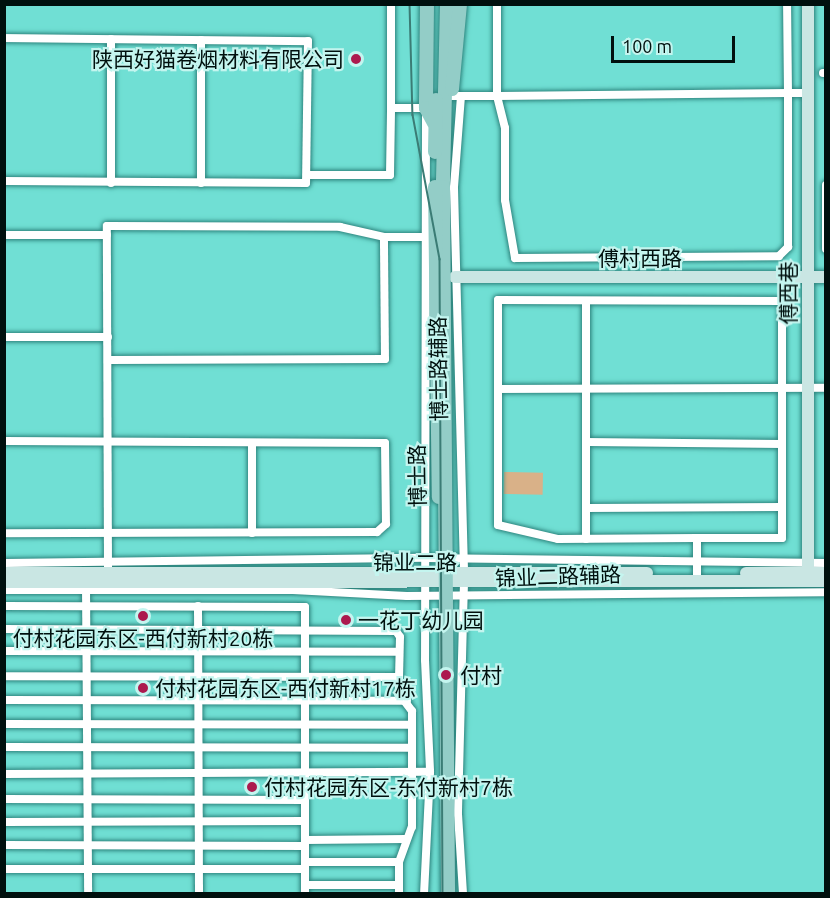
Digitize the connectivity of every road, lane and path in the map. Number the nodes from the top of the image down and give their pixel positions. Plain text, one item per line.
1 (391, 4) edge
2 (427, 4) edge
3 (439, 4) edge
4 (447, 4) edge
5 (460, 4) edge
6 (498, 4) edge
7 (787, 4) edge
8 (808, 4) edge
9 (4, 38) edge
10 (111, 39) junction
11 (201, 40) junction
12 (442, 58) junction
13 (788, 93) junction
14 (808, 93) junction
15 (456, 96) junction
16 (498, 96) junction
17 (391, 108) junction
18 (426, 108) junction
19 (440, 124) junction
20 (307, 175) junction
21 (4, 181) edge
22 (111, 183) junction
23 (201, 183) junction
24 (825, 185) edge
25 (4, 235) edge
26 (107, 235) junction
27 (384, 237) junction
28 (431, 237) junction
29 (825, 249) edge
30 (454, 277) junction
31 (807, 277) junction
32 (825, 277) edge
33 (586, 301) junction
34 (4, 337) edge
35 (108, 337) junction
36 (108, 360) junction
37 (825, 388) edge
38 (498, 389) junction
39 (586, 389) junction
40 (782, 389) junction
41 (807, 389) junction
42 (4, 441) edge
43 (108, 442) junction
44 (586, 442) junction
45 (252, 443) junction
46 (782, 444) junction
47 (782, 507) junction
48 (586, 508) junction
49 (252, 532) junction
50 (4, 533) edge
51 (108, 533) junction
52 (697, 538) junction
53 (586, 539) junction
54 (444, 558) junction
55 (4, 563) edge
56 (825, 563) edge
57 (697, 572) junction
58 (807, 572) junction
59 (4, 573) edge
60 (108, 573) junction
61 (825, 573) edge
62 (425, 578) junction
63 (825, 581) edge
64 (4, 582) edge
65 (449, 582) junction
66 (86, 586) junction
67 (4, 590) edge
68 (825, 592) edge
69 (425, 596) junction
70 (464, 596) junction
71 (4, 606) edge
72 (198, 606) junction
73 (86, 607) junction
74 (4, 629) edge
75 (86, 629) junction
76 (198, 629) junction
77 (305, 630) junction
78 (4, 651) edge
79 (87, 652) junction
80 (198, 652) junction
81 (305, 652) junction
82 (399, 652) junction
83 (4, 676) edge
84 (198, 676) junction
85 (305, 676) junction
86 (87, 677) junction
87 (399, 677) junction
88 (4, 700) edge
89 (305, 700) junction
90 (87, 701) junction
91 (198, 701) junction
92 (407, 701) junction
93 (4, 724) edge
94 (87, 724) junction
95 (198, 724) junction
96 (305, 724) junction
97 (412, 725) junction
98 (4, 747) edge
99 (87, 748) junction
100 (198, 748) junction
101 (305, 748) junction
102 (412, 748) junction
103 (412, 772) junction
104 (430, 772) junction
105 (305, 773) junction
106 (4, 774) edge
107 (88, 774) junction
108 (198, 774) junction
109 (4, 799) edge
110 (88, 799) junction
111 (198, 799) junction
112 (305, 800) junction
113 (198, 821) junction
114 (305, 821) junction
115 (4, 822) edge
116 (88, 822) junction
117 (406, 840) junction
118 (305, 843) junction
119 (4, 845) edge
120 (88, 845) junction
121 (198, 845) junction
122 (399, 862) junction
123 (305, 865) junction
124 (4, 869) edge
125 (88, 869) junction
126 (199, 869) junction
127 (305, 889) edge
128 (399, 889) edge
129 (88, 894) edge
130 (199, 894) edge
131 (424, 894) edge
132 (439, 894) edge
133 (448, 894) edge
134 (463, 894) edge

1 - 17 street
2 - 18 main road
3 - 12 main road
4 - 12 main road
5 - 15 main road
6 - 16 street
7 - 13 street
8 - 14 street, 傅西巷
9 - 10 street
10 - 11 street
10 - 22 street
11 - 20 street
11 - 23 street
12 - 19 main road, 博士路
13 - 14 street
13 - 16 street
13 - 16 street
14 - 31 street, 傅西巷
15 - 16 street
15 - 19 main road
15 - 30 street, 博士路辅路
17 - 18 street
17 - 20 street
18 - 19 main road
18 - 28 street
19 - 28 main road, 博士路
19 - 54 main road, 博士路
20 - 23 street
21 - 22 street
22 - 23 street
24 - 29 street
25 - 26 street
26 - 27 street
26 - 35 street
27 - 28 street
27 - 36 street
28 - 54 main road, 博士路
30 - 31 street, 傅村西路
30 - 54 street, 博士路辅路
31 - 32 street, 傅村西路
31 - 41 street, 傅西巷
33 - 38 street
33 - 39 street
33 - 40 street
34 - 35 street
35 - 36 street
36 - 43 street
37 - 41 street
38 - 39 street
38 - 53 street
39 - 40 street
39 - 44 street
40 - 41 street
40 - 46 street
41 - 58 street, 傅西巷
42 - 43 street
43 - 45 street
43 - 51 street
44 - 46 street
44 - 48 street
45 - 49 street
45 - 49 street
46 - 47 street
47 - 48 street
47 - 52 street
48 - 53 street
49 - 51 street
50 - 51 street
51 - 60 street
52 - 53 street
52 - 57 street
54 - 57 street, 锦业二路辅路
54 - 60 street, 锦业二路辅路
54 - 62 street, 博士路辅路
54 - 65 main road, 博士路
55 - 60 street, 锦业二路辅路
56 - 58 street
57 - 58 street, 锦业二路
57 - 65 street, 锦业二路
58 - 61 street, 锦业二路
58 - 63 street, 锦业二路
59 - 60 street, 锦业二路
60 - 62 street, 锦业二路
60 - 66 street, 锦业二路
62 - 65 street, 锦业二路
62 - 69 street, 博士路辅路
64 - 66 street, 锦业二路
65 - 69 street, 锦业二路辅路
65 - 70 street, 锦业二路辅路
65 - 70 street
65 - 132 main road, 博士路
65 - 133 main road, 博士路
66 - 67 street, 锦业二路辅路
66 - 69 street, 锦业二路辅路
66 - 73 street
68 - 70 street, 锦业二路辅路
69 - 104 street, 博士路辅路
70 - 134 street
71 - 73 street
72 - 73 street
72 - 76 street
72 - 77 street
73 - 75 street
74 - 75 street
75 - 76 street
75 - 79 street
76 - 77 street
76 - 80 street
77 - 81 street
77 - 82 street
78 - 79 street
79 - 80 street
79 - 86 street
80 - 81 street
80 - 84 street
81 - 82 street
81 - 85 street
82 - 87 street
83 - 86 street
84 - 85 street
84 - 86 street
84 - 91 street
85 - 87 street
85 - 89 street
86 - 90 street
87 - 92 street
88 - 90 street
89 - 91 street
89 - 92 street
89 - 96 street
90 - 91 street
90 - 94 street
91 - 95 street
92 - 97 street
93 - 94 street
94 - 95 street
94 - 99 street
95 - 96 street
95 - 100 street
96 - 97 street
96 - 101 street
97 - 102 street
98 - 99 street
99 - 100 street
99 - 107 street
100 - 101 street
100 - 108 street
101 - 102 street
101 - 105 street
102 - 103 street
103 - 104 street
103 - 105 street
103 - 117 street
104 - 131 street, 博士路辅路
105 - 108 street
105 - 112 street
106 - 107 street
107 - 108 street
107 - 110 street
108 - 111 street
109 - 110 street
110 - 111 street
110 - 116 street
111 - 112 street
111 - 113 street
112 - 114 street
113 - 114 street
113 - 116 street
113 - 121 street
114 - 118 street
115 - 116 street
116 - 120 street
117 - 118 street
117 - 122 street
118 - 121 street
118 - 123 street
119 - 120 street
120 - 121 street
120 - 125 street
121 - 126 street
122 - 123 street
122 - 128 street
123 - 126 street
123 - 127 street
124 - 125 street
125 - 126 street
125 - 129 street
126 - 130 street
127 - 128 street

